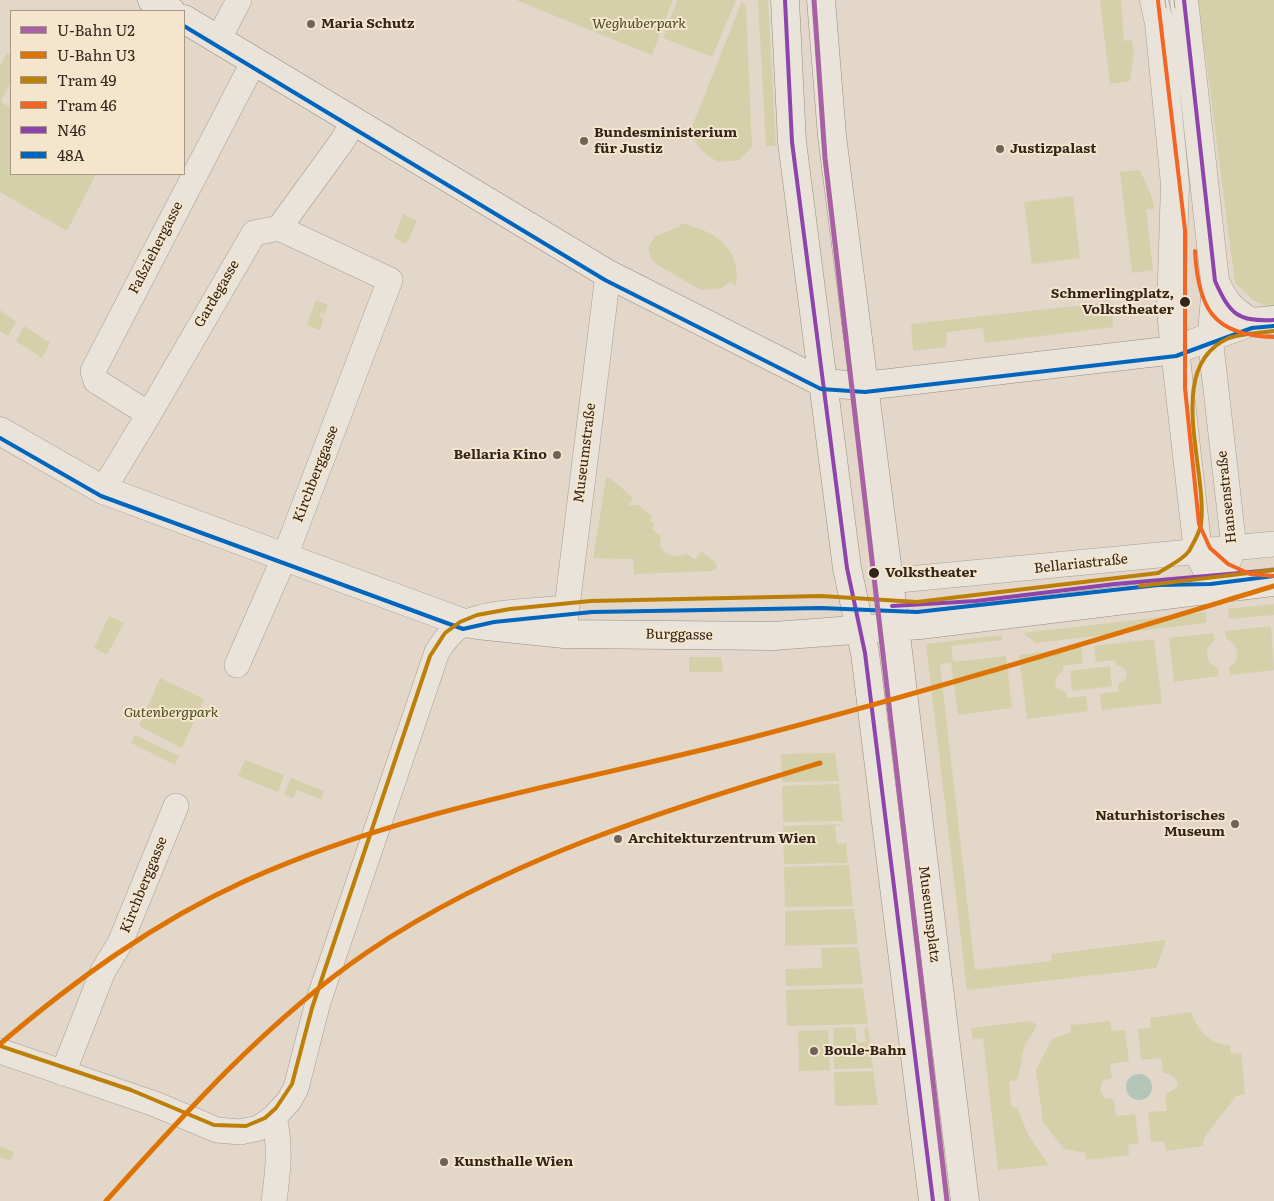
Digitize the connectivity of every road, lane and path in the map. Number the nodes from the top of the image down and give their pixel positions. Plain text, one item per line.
1 (152, 0) edge
2 (239, 0) edge
3 (785, 0) edge
4 (821, 0) edge
5 (1154, 0) edge
6 (1184, 0) edge
7 (168, 10) edge
8 (185, 20) edge
9 (218, 40) junction
10 (254, 62) junction
11 (353, 122) junction
12 (279, 228) junction
13 (608, 274) junction
14 (1215, 281) junction
15 (1262, 321) edge
16 (1210, 337) junction
17 (1175, 350) junction
18 (823, 383) junction
19 (864, 386) junction
20 (150, 414) junction
21 (1, 435) edge
22 (872, 451) junction
23 (103, 490) junction
24 (1274, 544) edge
25 (1234, 548) junction
26 (1198, 552) junction
27 (285, 556) junction
28 (888, 581) junction
29 (1274, 582) edge
30 (1216, 588) junction
31 (565, 621) junction
32 (464, 623) junction
33 (895, 627) junction
34 (861, 630) junction
35 (237, 665) dead end
36 (176, 806) dead end
37 (0, 1051) edge
38 (63, 1073) junction
39 (274, 1118) junction
40 (274, 1201) edge
41 (933, 1201) edge
42 (965, 1201) edge

1 - 7 main road
2 - 9 street
3 - 18 main road
4 - 19 main road
5 - 17 main road
6 - 14 main road
8 - 9 main road
9 - 10 main road
10 - 11 main road
10 - 20 street, Faßziehergasse
11 - 12 street
11 - 13 main road
12 - 20 street, Gardegasse
12 - 27 street, Kirchberggasse
13 - 18 main road
13 - 31 street, Museumstraße
14 - 15 main road
14 - 16 street, Hansenstraße
15 - 16 main road
16 - 17 main road
16 - 25 street, Hansenstraße
17 - 19 main road
17 - 26 main road
18 - 19 main road
18 - 22 main road
18 - 34 main road
19 - 22 main road
20 - 23 street, Gardegasse
21 - 23 main road, Burggasse
22 - 28 main road
23 - 27 main road, Burggasse
24 - 25 street, Bellariastraße
25 - 26 street, Bellariastraße
25 - 30 street, Hansenstraße
26 - 28 street, Bellariastraße
26 - 30 main road
27 - 32 main road, Burggasse
27 - 35 street, Kirchberggasse
28 - 33 main road
29 - 30 main road
30 - 33 main road
31 - 32 main road, Burggasse
31 - 34 main road, Burggasse
32 - 39 street
33 - 34 main road, Burggasse
33 - 42 main road, Museumsplatz
34 - 41 main road
36 - 38 street, Kirchberggasse
37 - 38 street
38 - 39 street
39 - 40 street

